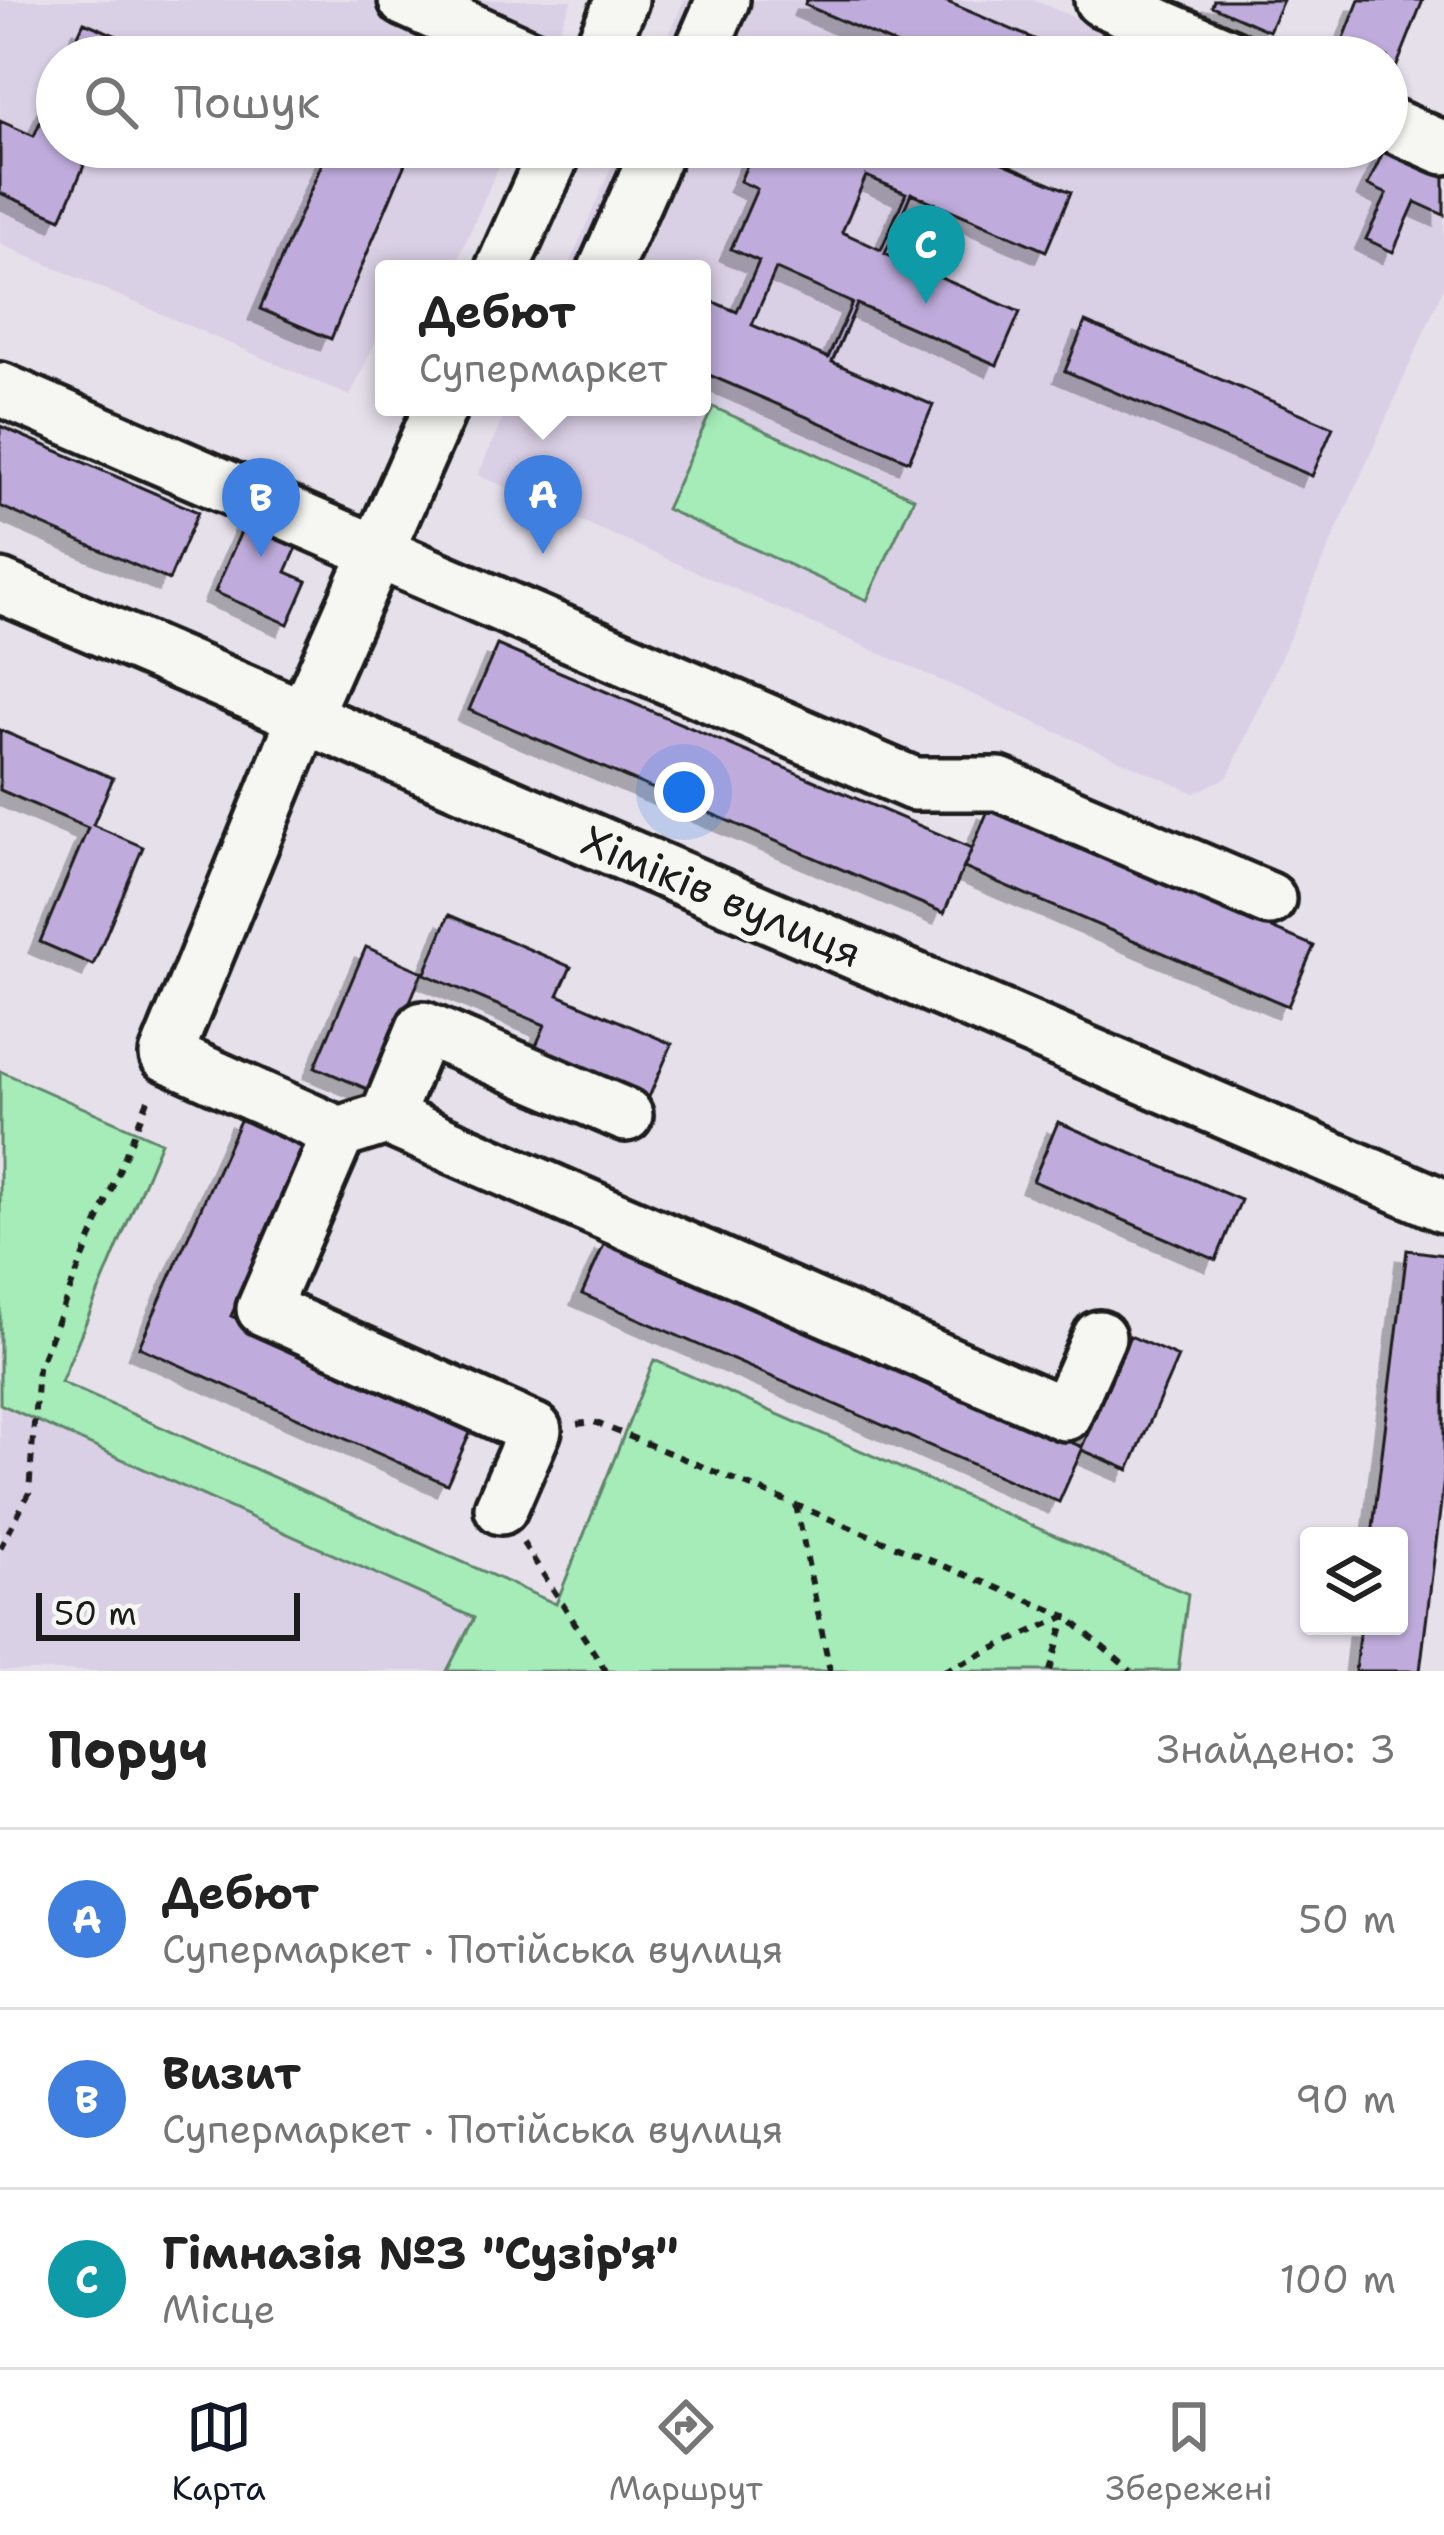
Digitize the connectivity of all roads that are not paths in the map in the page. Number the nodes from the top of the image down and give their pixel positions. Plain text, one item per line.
1 (405, 0) edge
2 (622, 0) edge
3 (723, 0) edge
4 (1101, 0) edge
5 (485, 36) edge
6 (606, 36) edge
7 (707, 36) edge
8 (1184, 36) edge
9 (1408, 133) edge
10 (1444, 148) edge
11 (547, 168) edge
12 (650, 168) edge
13 (506, 260) edge
14 (609, 260) edge
15 (0, 389) edge
16 (437, 416) edge
17 (377, 552) junction
18 (0, 586) edge
19 (304, 717) junction
20 (1269, 898) dead end
21 (626, 1115) dead end
22 (362, 1125) junction
23 (1444, 1206) edge
24 (1099, 1336) dead end
25 (500, 1508) road end

1 - 5 street
2 - 6 street
3 - 7 street
4 - 8 street
9 - 10 street
11 - 13 street
12 - 14 street
15 - 17 street
16 - 17 street
17 - 19 street
17 - 20 street
18 - 19 street, Хіміків вулиця
19 - 22 street
19 - 23 street, Хіміків вулиця
21 - 22 street
22 - 24 street
22 - 25 street

